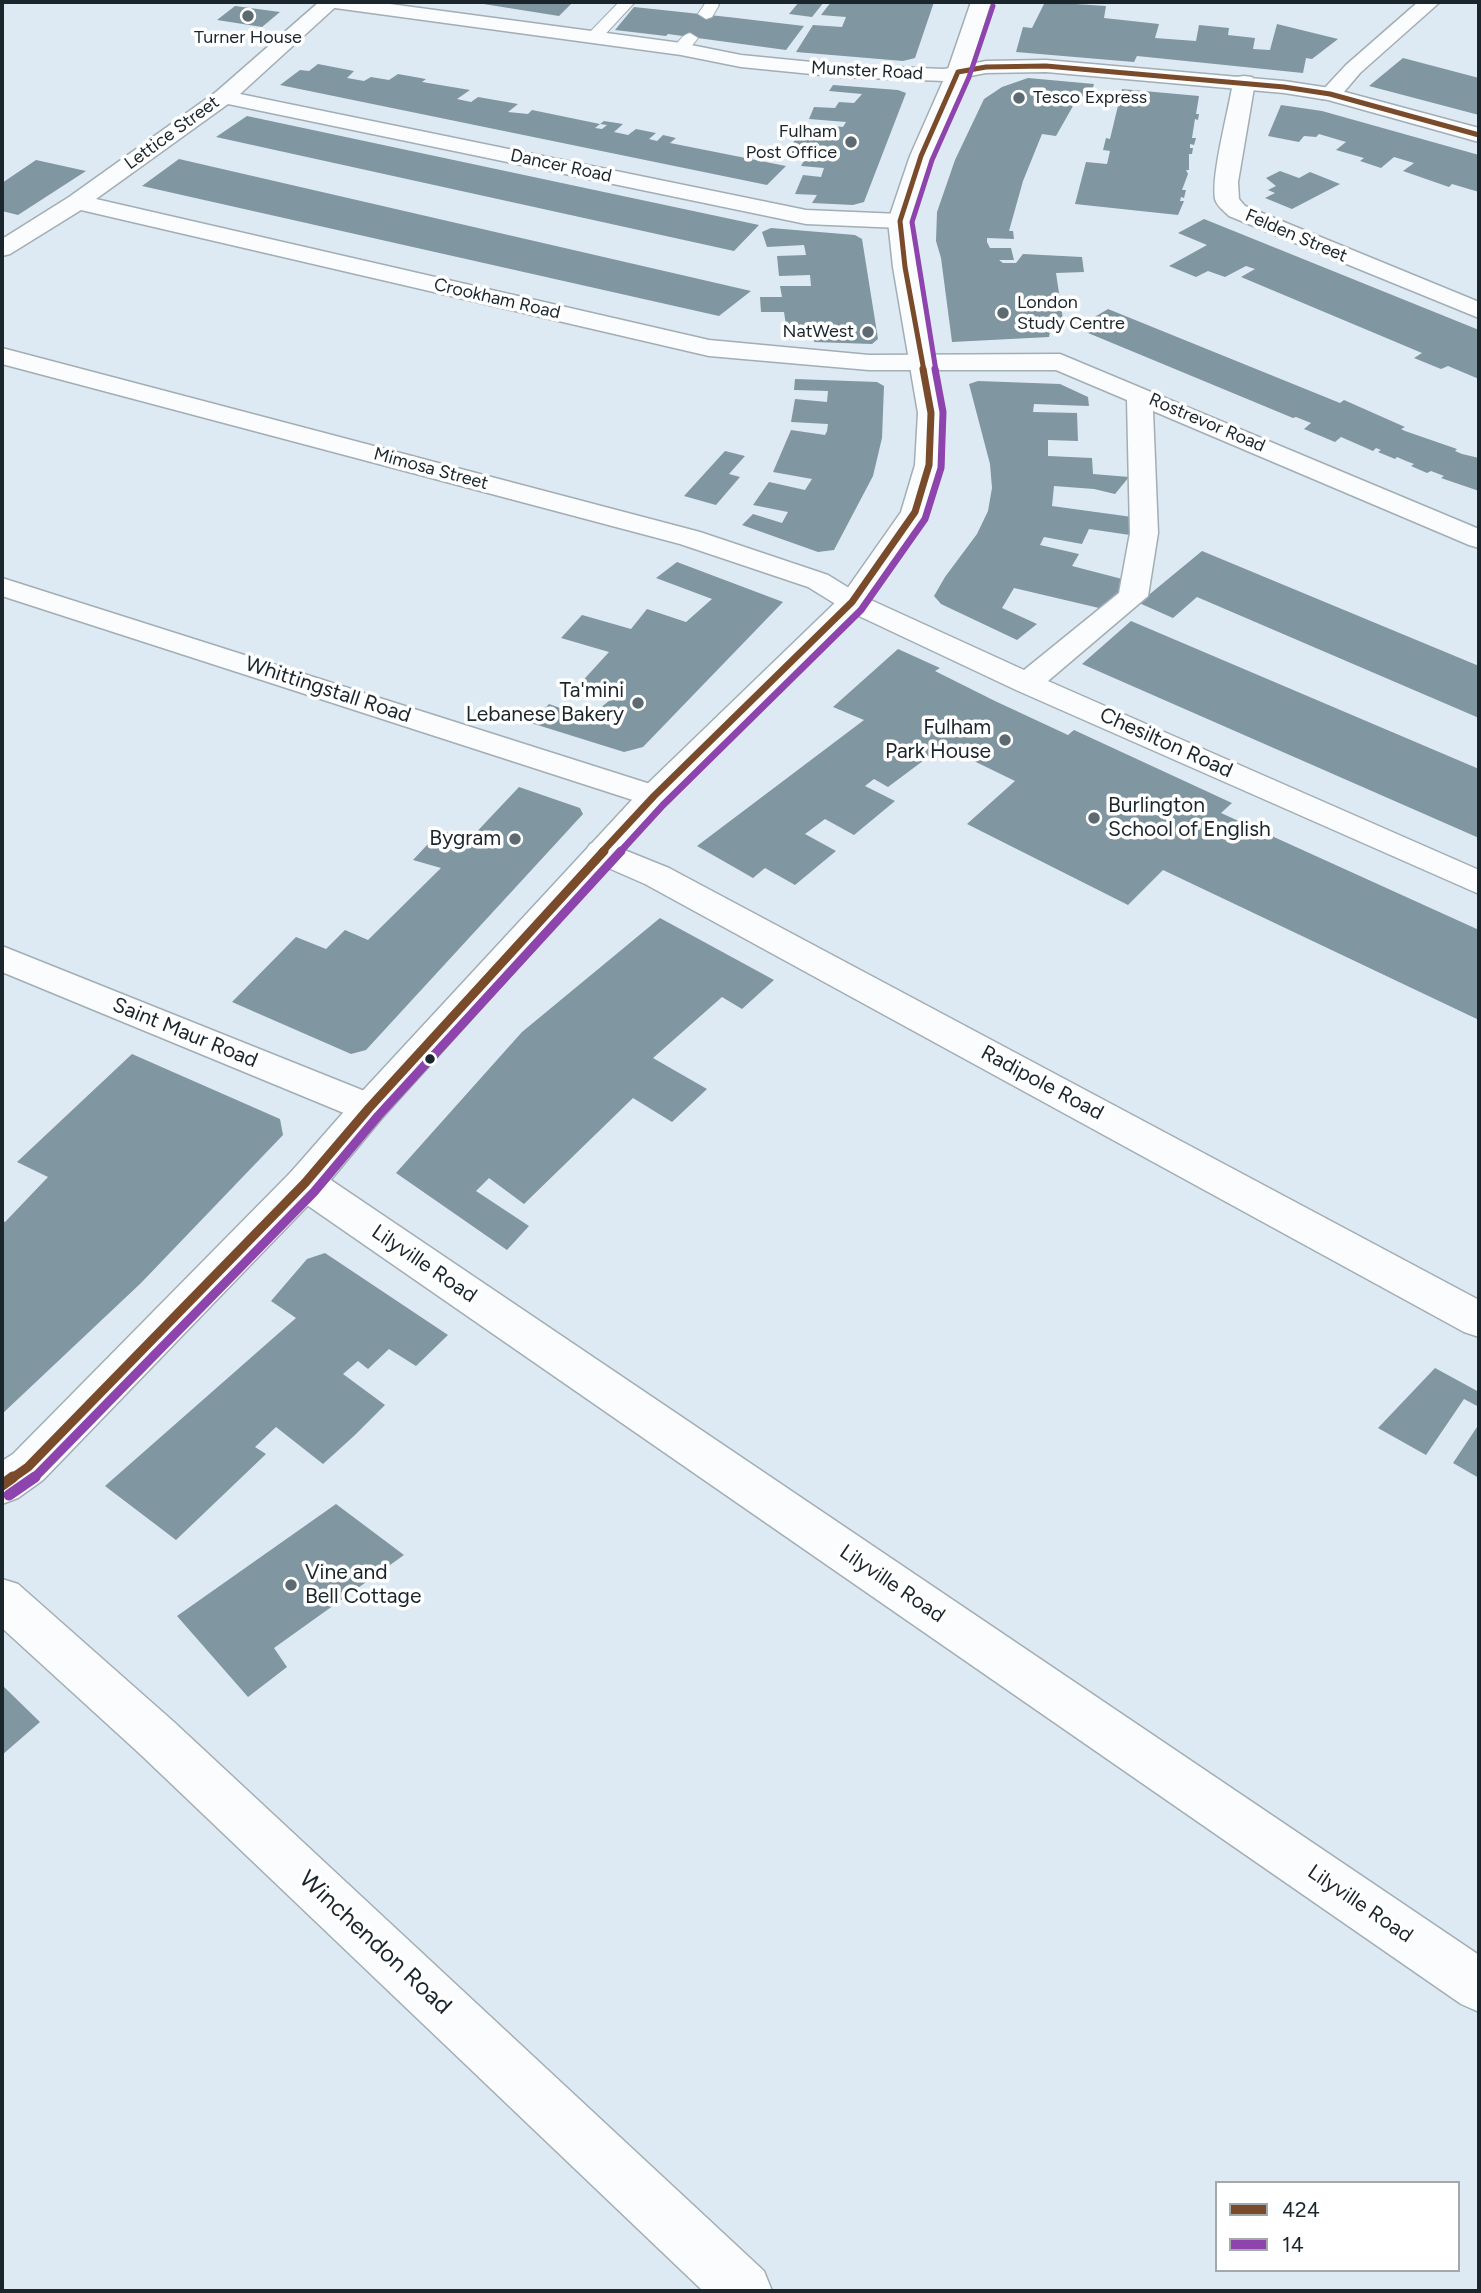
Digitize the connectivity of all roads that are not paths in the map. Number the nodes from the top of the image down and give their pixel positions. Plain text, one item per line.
1 (333, 2) edge
2 (627, 2) edge
3 (981, 2) edge
4 (1430, 2) edge
5 (592, 39) junction
6 (958, 72) junction
7 (1244, 82) junction
8 (1330, 94) junction
9 (224, 97) junction
10 (1479, 135) edge
11 (77, 202) junction
12 (900, 221) junction
13 (2, 250) edge
14 (1479, 311) edge
15 (2, 356) edge
16 (923, 362) junction
17 (1140, 394) junction
18 (1479, 539) edge
19 (2, 587) edge
20 (852, 601) junction
21 (1027, 683) junction
22 (654, 796) junction
23 (603, 852) junction
24 (1479, 883) edge
25 (2, 958) edge
26 (369, 1108) junction
27 (305, 1183) junction
28 (1479, 1320) edge
29 (2, 1485) edge
30 (2, 1599) edge
31 (1479, 1986) edge
32 (744, 2291) edge

1 - 5 street, Munster Road
1 - 9 street, Lettice Street
2 - 5 lane
3 - 6 street
4 - 8 street
5 - 6 street, Munster Road
6 - 7 street, Munster Road
6 - 12 street
7 - 8 street, Munster Road
7 - 14 street, Felden Street
8 - 10 street, Munster Road
9 - 11 street, Lettice Street
9 - 12 street, Dancer Road
11 - 13 street, Lettice Street
11 - 16 street, Crookham Road
12 - 16 street
15 - 20 street, Mimosa Street
16 - 17 street, Rostrevor Road
16 - 20 street
17 - 18 street, Rostrevor Road
17 - 21 street
19 - 22 street, Whittingstall Road
20 - 21 street, Chesilton Road
20 - 22 street
21 - 24 street, Chesilton Road
22 - 23 street
23 - 26 street
23 - 28 street, Radipole Road
25 - 26 street, Saint Maur Road
26 - 27 street
27 - 29 street
27 - 31 street, Lilyville Road
30 - 32 street, Winchendon Road

